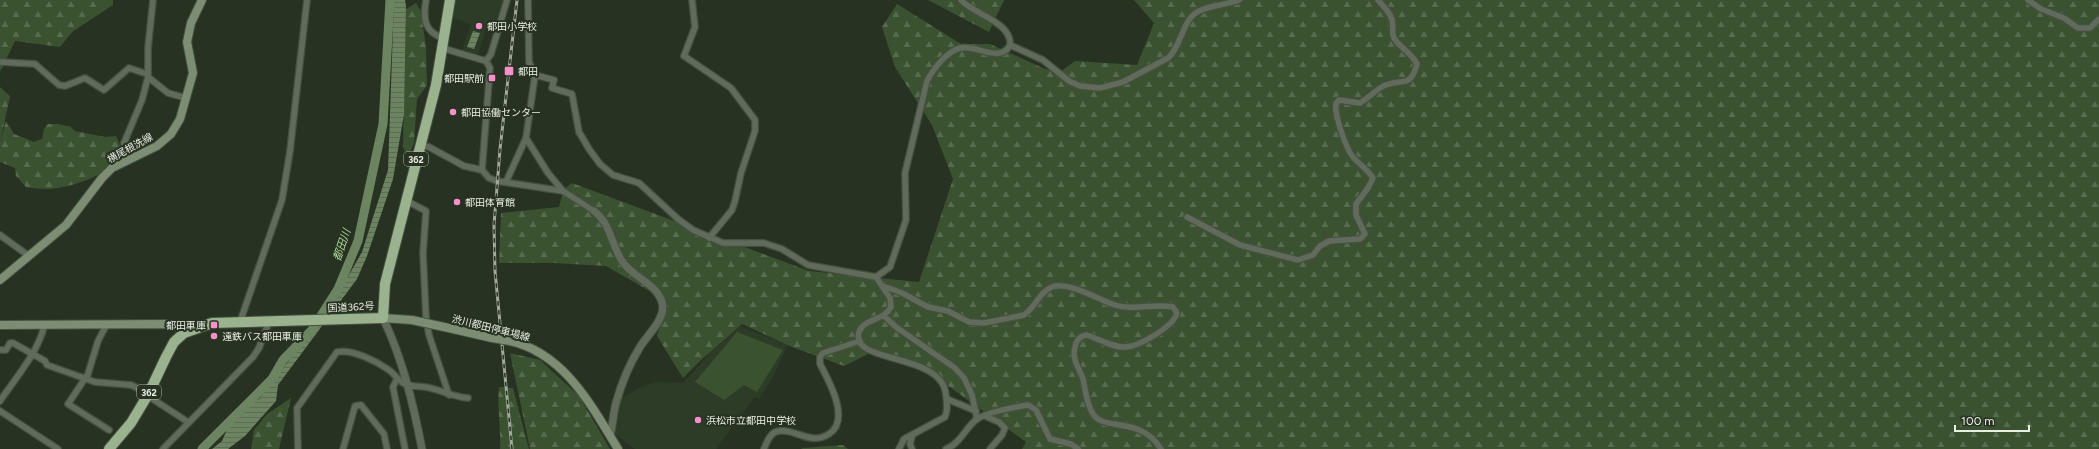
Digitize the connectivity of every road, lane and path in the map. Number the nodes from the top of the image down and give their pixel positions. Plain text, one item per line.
1 (153, 0) edge
2 (202, 0) edge
3 (307, 0) edge
4 (426, 0) edge
5 (450, 0) edge
6 (507, 0) edge
7 (528, 0) edge
8 (692, 0) edge
9 (960, 0) edge
10 (1238, 0) edge
11 (1378, 0) edge
12 (2028, 0) edge
13 (2099, 19) edge
14 (442, 43) junction
15 (1010, 45) junction
16 (486, 61) junction
17 (0, 62) edge
18 (147, 75) junction
19 (535, 75) junction
20 (186, 98) junction
21 (526, 138) junction
22 (420, 144) junction
23 (127, 161) junction
24 (482, 170) junction
25 (506, 182) junction
26 (563, 191) junction
27 (405, 200) junction
28 (594, 211) joint
29 (1187, 217) dead end
30 (0, 235) edge
31 (709, 238) junction
32 (29, 256) junction
33 (876, 277) junction
34 (0, 280) edge
35 (883, 286) junction
36 (884, 316) junction
37 (383, 318) junction
38 (240, 322) junction
39 (269, 322) junction
40 (107, 324) junction
41 (0, 325) edge
42 (44, 326) junction
43 (184, 333) junction
44 (860, 341) junction
45 (0, 350) edge
46 (32, 353) junction
47 (85, 378) junction
48 (397, 380) junction
49 (408, 385) junction
50 (148, 394) junction
51 (449, 395) junction
52 (468, 398) dead end
53 (947, 399) junction
54 (0, 401) edge
55 (0, 411) edge
56 (976, 411) junction
57 (985, 416) junction
58 (977, 419) junction
59 (188, 422) junction
60 (109, 430) dead end
61 (610, 436) junction
62 (912, 436) junction
63 (58, 449) edge
64 (109, 449) edge
65 (163, 449) edge
66 (298, 449) edge
67 (343, 449) edge
68 (387, 449) edge
69 (405, 449) edge
70 (422, 449) edge
71 (618, 449) edge
72 (764, 449) edge
73 (899, 449) edge
74 (912, 449) edge
75 (946, 449) edge
76 (990, 449) edge
77 (1078, 449) edge
78 (1161, 449) edge

1 - 18 street
2 - 20 main road, 横尾根洗線
3 - 38 street
4 - 14 street
5 - 14 highway, 国道362号 / 362
6 - 16 street
7 - 19 street
8 - 31 street
9 - 15 street
10 - 15 street
11 - 29 street
12 - 13 street
14 - 16 street
14 - 22 highway, 国道362号 / 362
15 - 33 street
16 - 24 street
17 - 18 street
18 - 20 street
18 - 23 street
19 - 21 street
19 - 31 street
20 - 23 main road, 横尾根洗線
21 - 25 street
21 - 26 street
22 - 24 street
22 - 27 highway, 国道362号 / 362
23 - 32 main road, 横尾根洗線
24 - 25 street
25 - 26 street
26 - 28 street
27 - 37 highway, 国道362号 / 362
27 - 51 street
28 - 61 street
30 - 32 street
31 - 33 street
32 - 34 main road, 横尾根洗線
33 - 35 street
35 - 36 street
35 - 78 street
36 - 44 street
36 - 56 street
37 - 39 highway, 国道362号 / 362
37 - 49 street
37 - 61 main road, 渋川都田停車場線, bridge
38 - 39 highway, 国道362号 / 362
38 - 43 highway, 国道362号 / 362
39 - 59 street
40 - 42 main road
40 - 43 main road
40 - 47 street
41 - 42 main road
42 - 46 street
43 - 50 highway, 国道362号 / 362
44 - 53 street
44 - 72 street
45 - 46 street
46 - 47 street
46 - 54 street
47 - 50 street
47 - 60 street
48 - 49 street
48 - 66 street
48 - 69 street
49 - 51 street
49 - 70 street
50 - 59 street
50 - 64 highway, 国道362号 / 362
51 - 52 street
53 - 56 street
53 - 62 street
55 - 63 street
56 - 58 street
57 - 58 street
57 - 76 street
57 - 77 street
58 - 75 street
59 - 65 street
61 - 71 main road, 渋川都田停車場線
62 - 73 street
62 - 74 street
67 - 68 street

